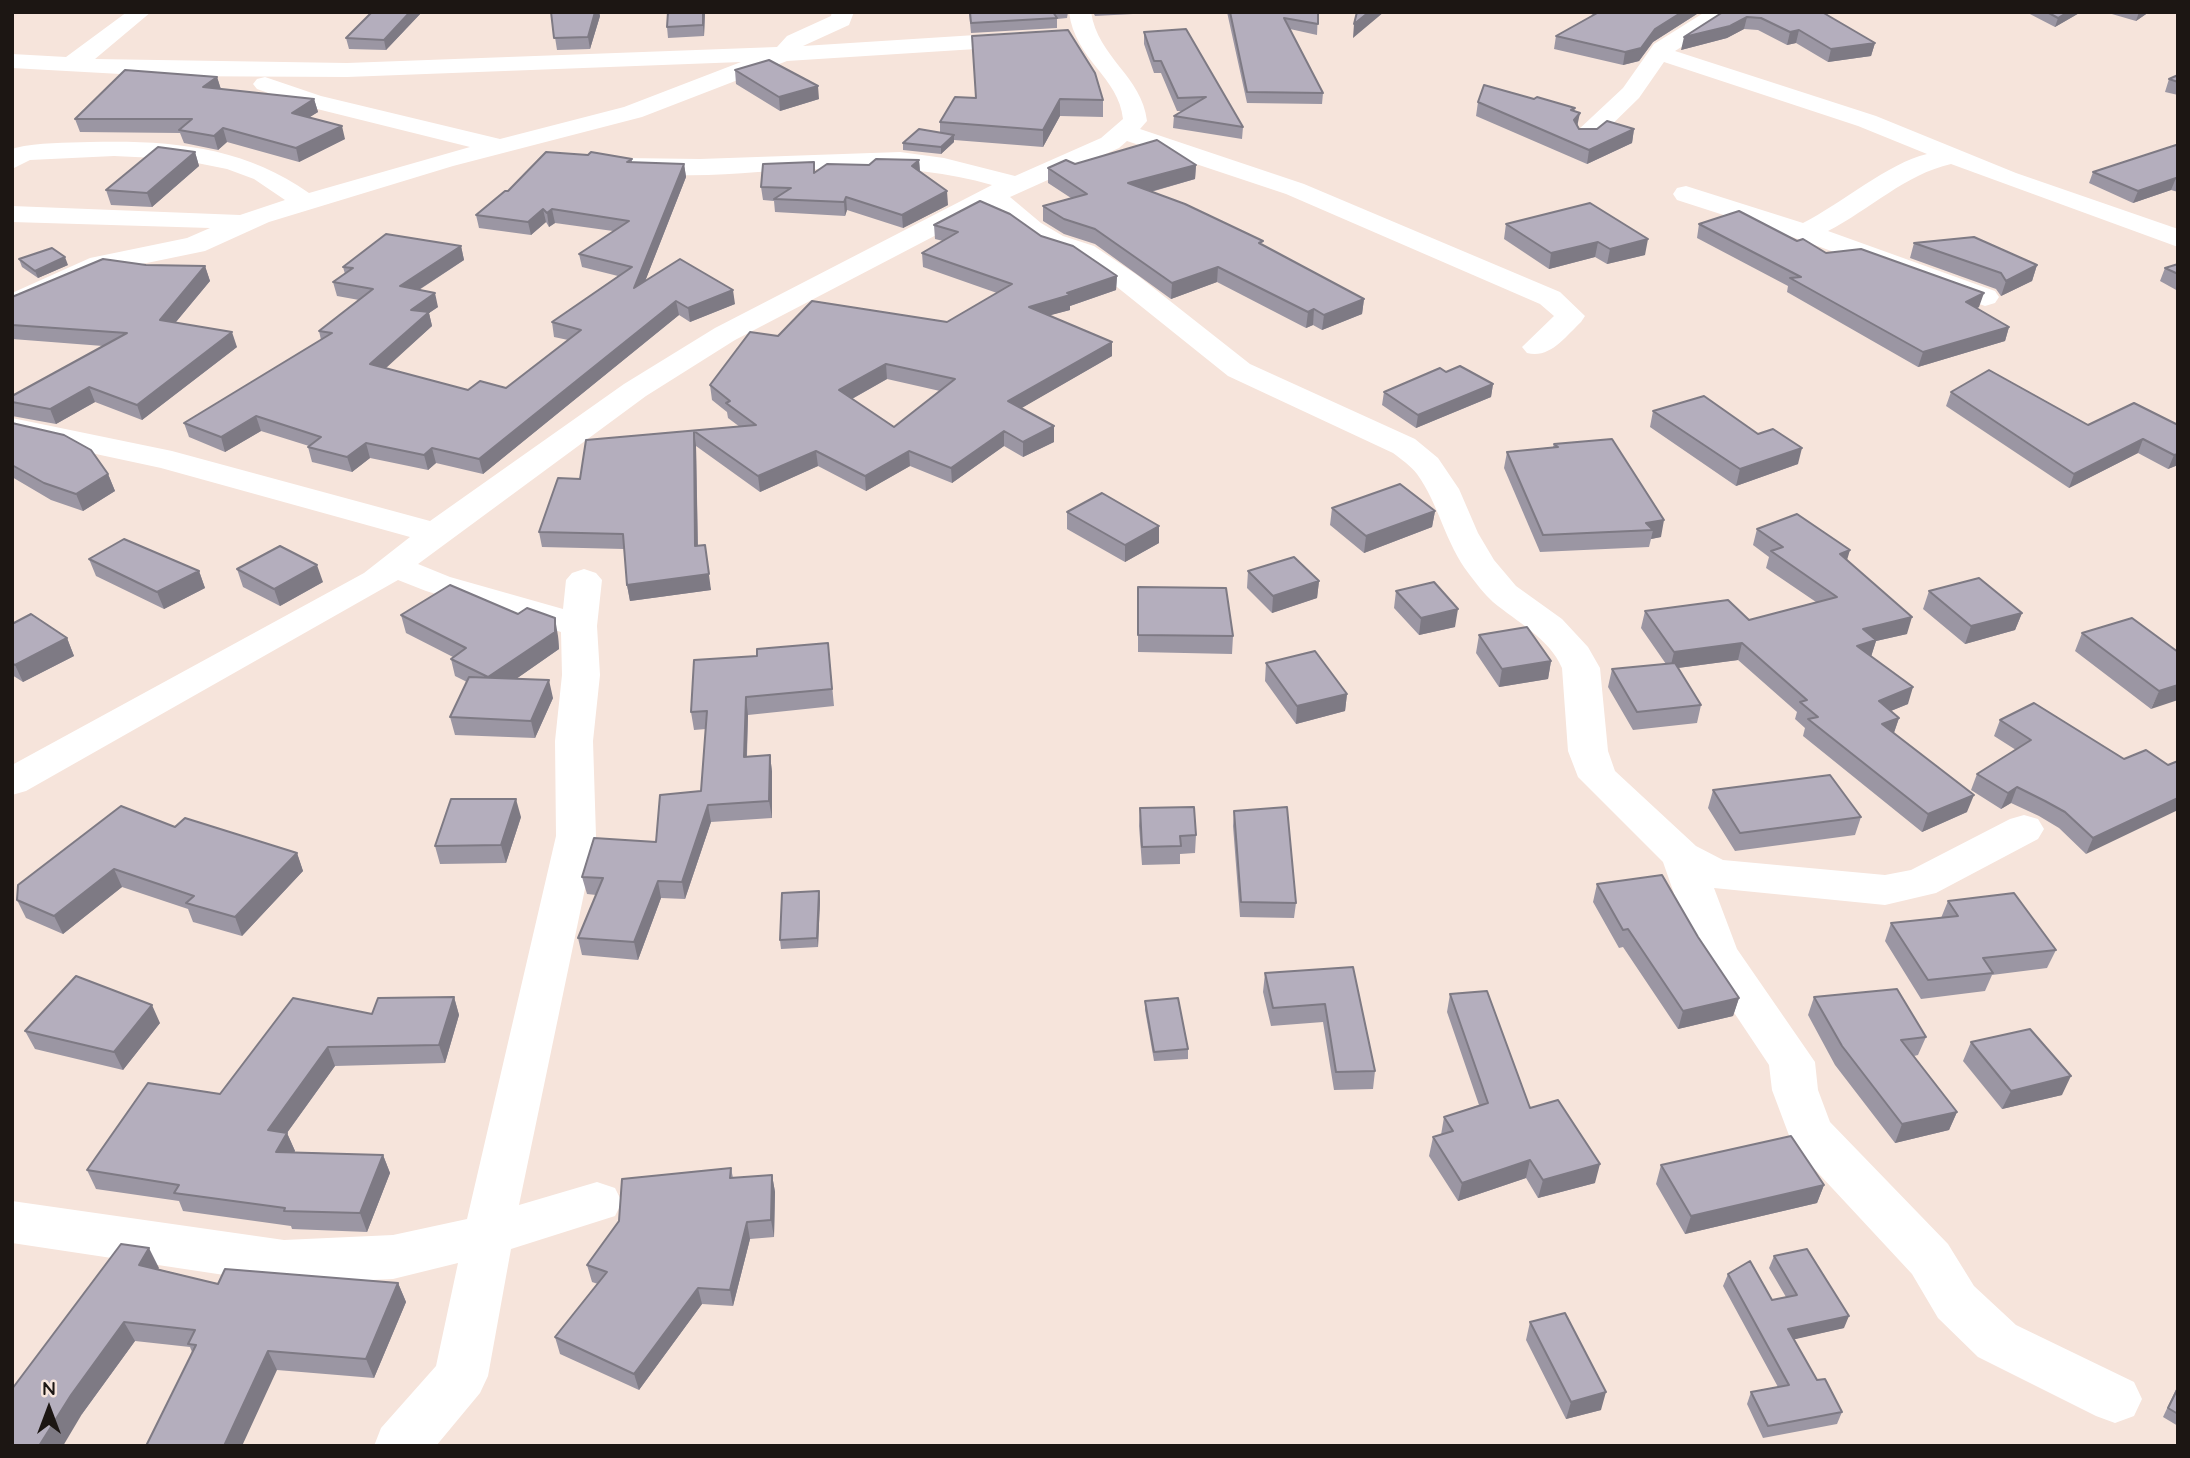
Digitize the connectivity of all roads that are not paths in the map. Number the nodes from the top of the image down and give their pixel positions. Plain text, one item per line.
1 (140, 12) edge
2 (843, 12) edge
3 (1726, 12) edge
4 (1066, 31) edge
5 (1659, 53) junction
6 (784, 54) junction
7 (12, 61) edge
8 (70, 65) junction
9 (223, 70) junction
10 (1124, 132) junction
11 (1586, 136) edge
12 (509, 144) junction
13 (576, 155) edge
14 (1953, 156) junction
15 (611, 160) edge
16 (12, 161) edge
17 (1004, 189) junction
18 (1686, 194) dead end
19 (308, 204) junction
20 (12, 214) edge
21 (244, 223) junction
22 (1805, 232) junction
23 (2178, 239) edge
24 (1985, 297) dead end
25 (12, 304) edge
26 (1537, 347) dead end
27 (12, 427) edge
28 (436, 533) junction
29 (394, 566) junction
30 (584, 580) dead end
31 (579, 626) junction
32 (12, 782) edge
33 (2024, 829) dead end
34 (1681, 856) junction
35 (597, 1202) dead end
36 (12, 1222) edge
37 (489, 1235) junction
38 (2115, 1399) dead end
39 (401, 1446) edge

1 - 8 street
2 - 6 street
3 - 5 street
4 - 6 street
4 - 10 street
5 - 11 street
5 - 14 street
6 - 9 street
6 - 12 street
7 - 8 street
8 - 9 street
9 - 12 street
10 - 17 street
10 - 26 street
12 - 13 street
12 - 19 street
14 - 22 street
14 - 23 street
15 - 17 street
16 - 19 street
17 - 28 street
17 - 34 street
18 - 22 street
19 - 21 street
20 - 21 street
21 - 25 street
22 - 24 street
27 - 28 street
28 - 29 street
29 - 31 street
29 - 32 street
30 - 31 street
31 - 37 street
33 - 34 street
34 - 38 street
35 - 37 street
36 - 37 street
37 - 39 street

